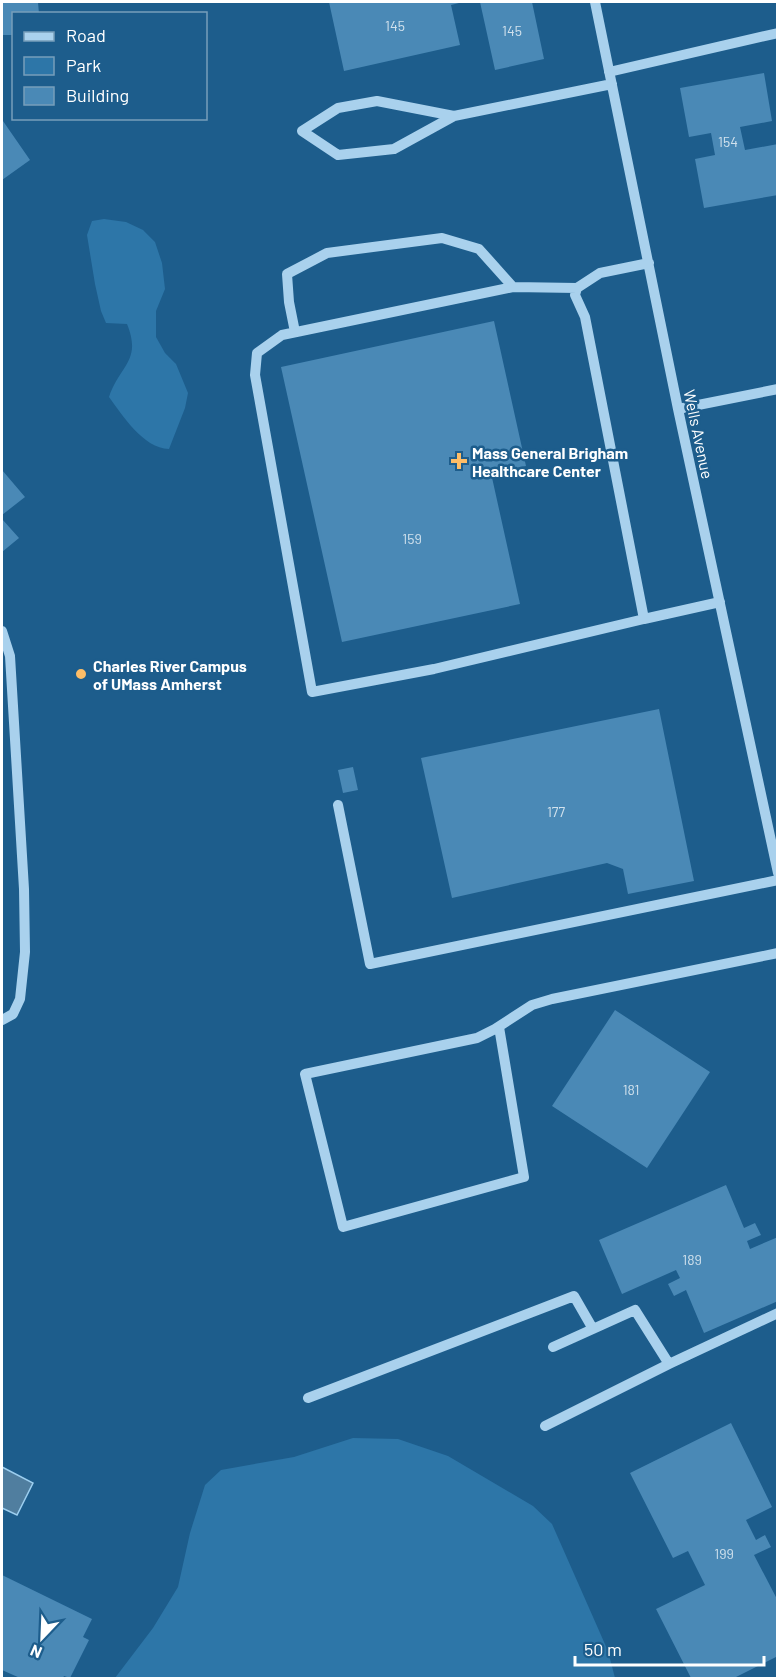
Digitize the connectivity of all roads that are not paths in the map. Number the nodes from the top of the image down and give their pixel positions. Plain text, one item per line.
1 (595, 2) edge
2 (777, 33) edge
3 (609, 72) junction
4 (612, 84) junction
5 (454, 117) junction
6 (649, 262) junction
7 (513, 287) junction
8 (577, 288) junction
9 (295, 332) junction
10 (777, 389) edge
11 (678, 409) junction
12 (720, 602) junction
13 (644, 619) junction
14 (2, 631) edge
15 (338, 805) dead end
16 (775, 850) edge
17 (777, 873) edge
18 (777, 880) edge
19 (777, 953) edge
20 (2, 1020) edge
21 (499, 1027) junction
22 (777, 1313) edge
23 (593, 1329) junction
24 (553, 1347) dead end
25 (669, 1364) junction
26 (308, 1398) dead end
27 (545, 1426) dead end

1 - 3 street, Wells Avenue
2 - 3 street
3 - 4 street, Wells Avenue
4 - 5 street
4 - 6 street, Wells Avenue
5 - 5 street
6 - 8 street
6 - 11 street, Wells Avenue
7 - 8 street
7 - 9 street
7 - 9 street
8 - 13 street
9 - 13 street
10 - 11 street
11 - 12 street, Wells Avenue
12 - 13 street
12 - 16 street, Wells Avenue
14 - 20 street
15 - 18 street
16 - 17 street, Wells Avenue
19 - 21 street
21 - 21 street
22 - 25 street
23 - 24 street
23 - 25 street
23 - 26 street
25 - 27 street

